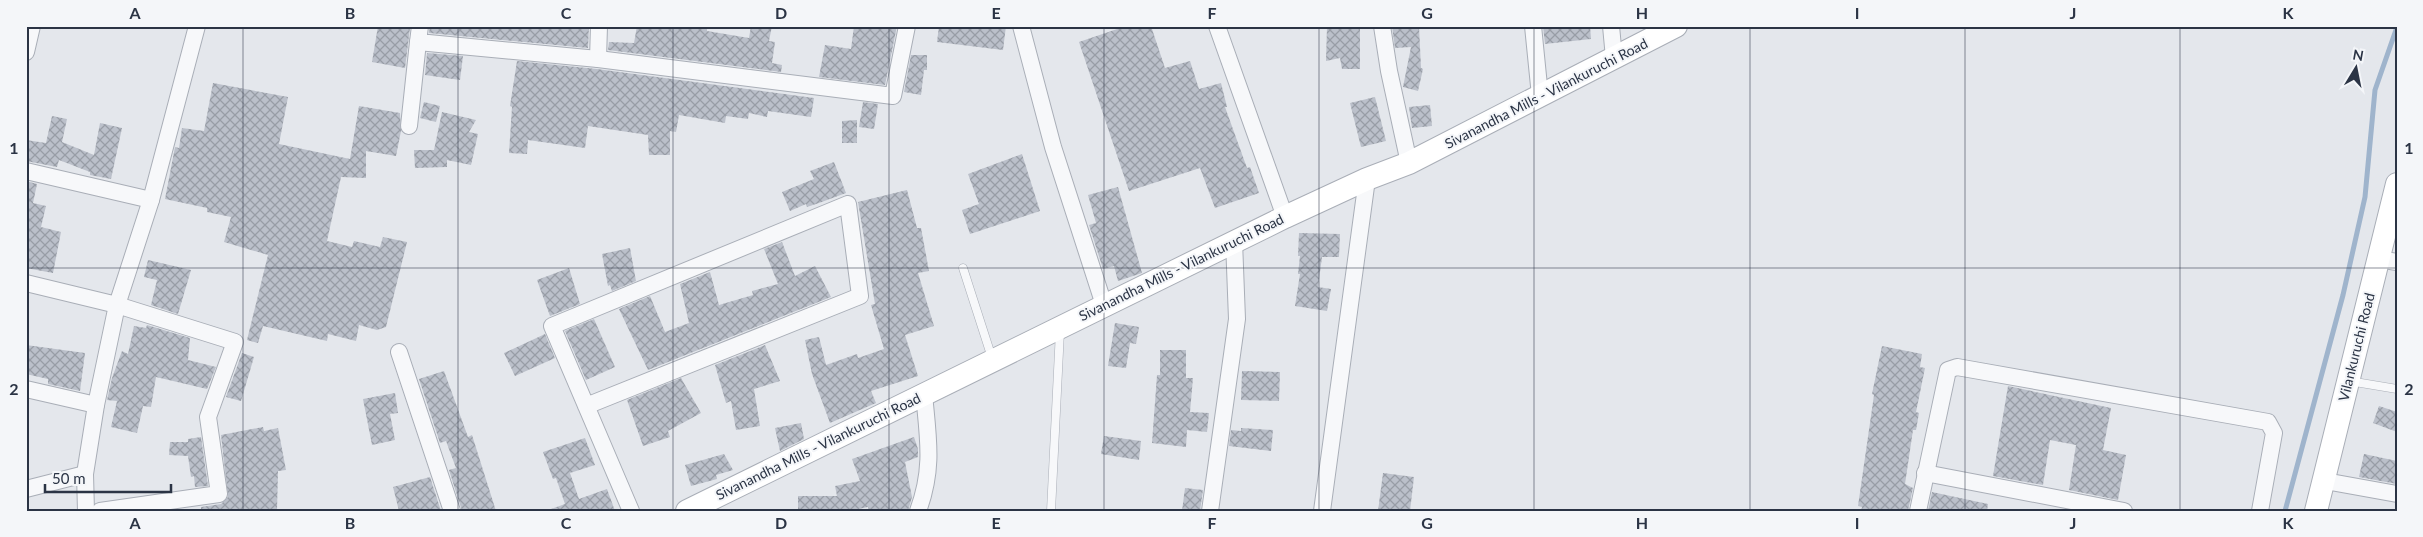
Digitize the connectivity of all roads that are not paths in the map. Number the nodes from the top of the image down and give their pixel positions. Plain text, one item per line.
1 (32, 26) edge
2 (197, 26) edge
3 (599, 26) edge
4 (907, 26) edge
5 (1021, 26) edge
6 (1217, 26) edge
7 (1382, 26) edge
8 (1533, 26) edge
9 (1611, 26) edge
10 (1676, 26) edge
11 (419, 34) edge
12 (26, 52) edge
13 (1614, 58) junction
14 (598, 59) junction
15 (1540, 96) junction
16 (409, 126) dead end
17 (1409, 163) junction
18 (26, 171) edge
19 (1367, 179) junction
20 (2397, 184) edge
21 (152, 200) junction
22 (1284, 216) junction
23 (1234, 242) junction
24 (2388, 260) edge
25 (963, 268) dead end
26 (26, 283) edge
27 (117, 305) junction
28 (1104, 305) junction
29 (1060, 327) junction
30 (399, 352) dead end
31 (993, 360) junction
32 (2348, 381) junction
33 (26, 389) edge
34 (2397, 389) edge
35 (924, 394) junction
36 (96, 405) junction
37 (586, 406) junction
38 (1925, 473) junction
39 (85, 474) junction
40 (2325, 481) junction
41 (26, 489) edge
42 (2397, 494) edge
43 (711, 505) edge
44 (86, 511) edge
45 (100, 511) edge
46 (452, 511) edge
47 (631, 511) edge
48 (687, 511) edge
49 (918, 511) edge
50 (1051, 511) edge
51 (1210, 511) edge
52 (1322, 511) edge
53 (1918, 511) edge
54 (2124, 511) edge
55 (2260, 511) edge
56 (2316, 511) edge

1 - 12 street
2 - 21 street
3 - 14 street
4 - 14 street
5 - 28 street
6 - 22 street
7 - 17 street
8 - 15 street
9 - 13 street
10 - 13 main road, Sivanandha Mills - Vilankuruchi Road
11 - 14 street
11 - 16 street
13 - 15 main road, Sivanandha Mills - Vilankuruchi Road
15 - 17 main road, Sivanandha Mills - Vilankuruchi Road
17 - 19 main road, Sivanandha Mills - Vilankuruchi Road
18 - 21 street
19 - 22 main road, Sivanandha Mills - Vilankuruchi Road
19 - 52 street
20 - 24 main road, Vilankuruchi Road
21 - 27 street
22 - 23 main road, Sivanandha Mills - Vilankuruchi Road
23 - 28 main road, Sivanandha Mills - Vilankuruchi Road
23 - 51 street
24 - 32 main road, Vilankuruchi Road
25 - 31 lane
26 - 27 street
27 - 36 street
27 - 45 street
28 - 29 main road, Sivanandha Mills - Vilankuruchi Road
29 - 31 main road, Sivanandha Mills - Vilankuruchi Road
29 - 50 lane
30 - 46 street
31 - 35 main road, Sivanandha Mills - Vilankuruchi Road
32 - 34 lane
32 - 40 main road, Vilankuruchi Road
33 - 36 street
35 - 43 main road, Sivanandha Mills - Vilankuruchi Road
35 - 49 street
36 - 39 street
37 - 37 street
37 - 47 street
38 - 53 street
38 - 54 street
38 - 55 street
39 - 41 street
39 - 44 street
40 - 42 street
40 - 56 main road, Vilankuruchi Road
43 - 48 main road, Sivanandha Mills - Vilankuruchi Road

